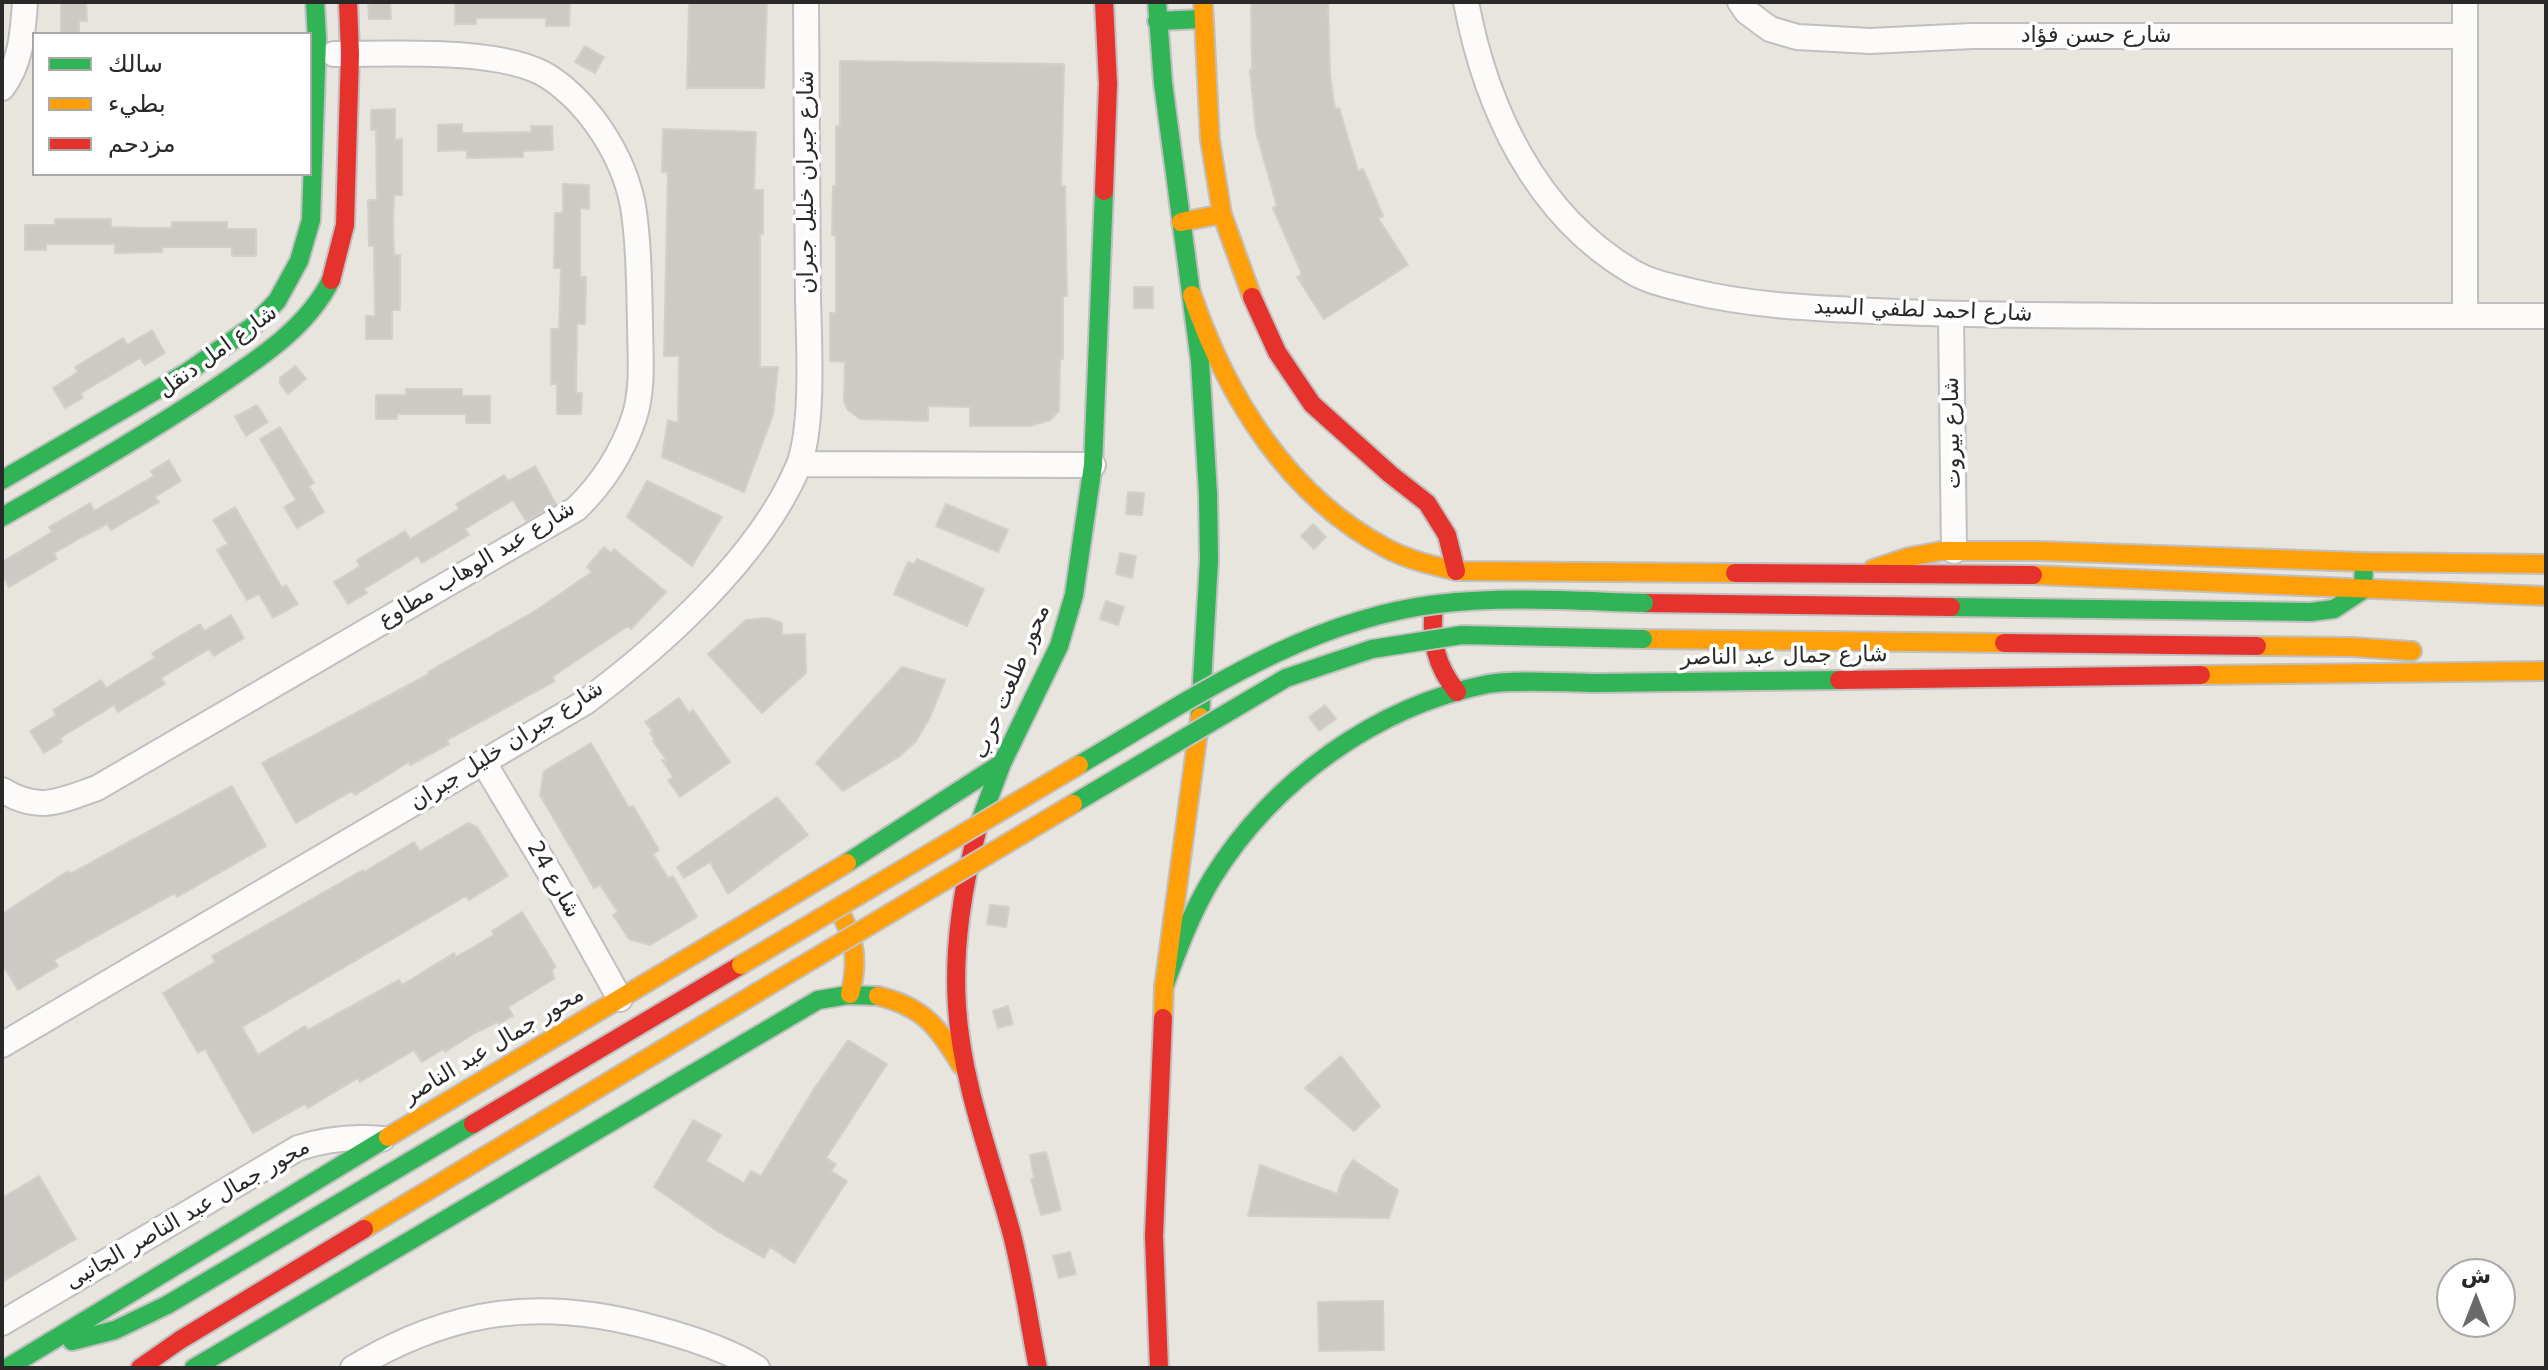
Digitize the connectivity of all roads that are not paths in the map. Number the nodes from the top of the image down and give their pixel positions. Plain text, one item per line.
1 (25, 2) edge
2 (315, 2) edge
3 (348, 2) edge
4 (806, 2) edge
5 (1104, 2) edge
6 (1157, 2) edge
7 (1466, 2) edge
8 (1740, 2) edge
9 (2465, 2) edge
10 (1203, 10) edge
11 (1157, 21) junction
12 (2465, 36) junction
13 (316, 54) junction
14 (350, 54) junction
15 (2, 88) edge
16 (1222, 214) junction
17 (1181, 222) junction
18 (1192, 295) junction
19 (1951, 315) junction
20 (2465, 316) junction
21 (2546, 316) edge
22 (799, 464) junction
23 (1093, 465) junction
24 (2, 480) edge
25 (2, 517) edge
26 (1954, 551) junction
27 (2364, 562) junction
28 (2546, 564) edge
29 (1456, 571) junction
30 (1862, 573) junction
31 (2363, 590) junction
32 (2546, 596) edge
33 (2546, 671) edge
34 (2486, 672) junction
35 (1457, 692) junction
36 (484, 763) junction
37 (1002, 763) junction
38 (2, 790) edge
39 (808, 888) junction
40 (1164, 987) junction
41 (850, 994) junction
42 (620, 999) junction
43 (2, 1045) edge
44 (965, 1071) junction
45 (384, 1139) junction
46 (2, 1323) edge
47 (46, 1344) junction
48 (7, 1368) edge
49 (140, 1368) edge
50 (194, 1368) edge
51 (353, 1368) edge
52 (757, 1368) edge
53 (1038, 1368) edge
54 (1159, 1368) edge

1 - 15 street
2 - 13 main road, شارع امل دنقل
3 - 14 main road, شارع امل دنقل
4 - 22 street, شارع جبران خليل جبران
5 - 23 main road, محور طلعت حرب
6 - 11 main road
7 - 19 street, شارع احمد لطفي السيد
8 - 12 street, شارع حسن فؤاد
9 - 12 street
10 - 11 main road
10 - 16 main road
11 - 17 main road
12 - 20 street
13 - 14 street, شارع عبد الوهاب مطاوع
13 - 24 main road, شارع امل دنقل
14 - 25 main road, شارع امل دنقل
14 - 38 street, شارع عبد الوهاب مطاوع
16 - 17 main road
16 - 29 main road
17 - 18 main road
18 - 29 main road
18 - 40 main road
19 - 20 street, شارع احمد لطفي السيد
19 - 26 street, شارع بيروت
20 - 21 street, شارع احمد لطفي السيد
22 - 23 street
22 - 36 street, شارع جبران خليل جبران
23 - 37 main road, محور طلعت حرب
26 - 27 main road
26 - 30 main road
27 - 28 main road
27 - 31 main road
29 - 30 main road
29 - 35 main road
30 - 31 main road
31 - 32 main road
31 - 47 main road, bridge
33 - 34 main road, شارع جمال عبد الناصر
34 - 35 main road, شارع جمال عبد الناصر
34 - 49 main road, bridge
35 - 40 main road, شارع جمال عبد الناصر
36 - 42 street, شارع 24
36 - 43 street, شارع جبران خليل جبران
37 - 39 main road, محور جمال عبد الناصر
37 - 44 main road, محور طلعت حرب
39 - 41 main road
39 - 42 main road, محور جمال عبد الناصر
40 - 54 main road
41 - 44 main road
41 - 50 main road
42 - 45 main road, محور جمال عبد الناصر
44 - 53 main road, محور طلعت حرب
45 - 46 street, محور جمال عبد الناصر الجانبى
45 - 47 main road, محور جمال عبد الناصر
47 - 48 main road, محور جمال عبد الناصر
51 - 52 street

